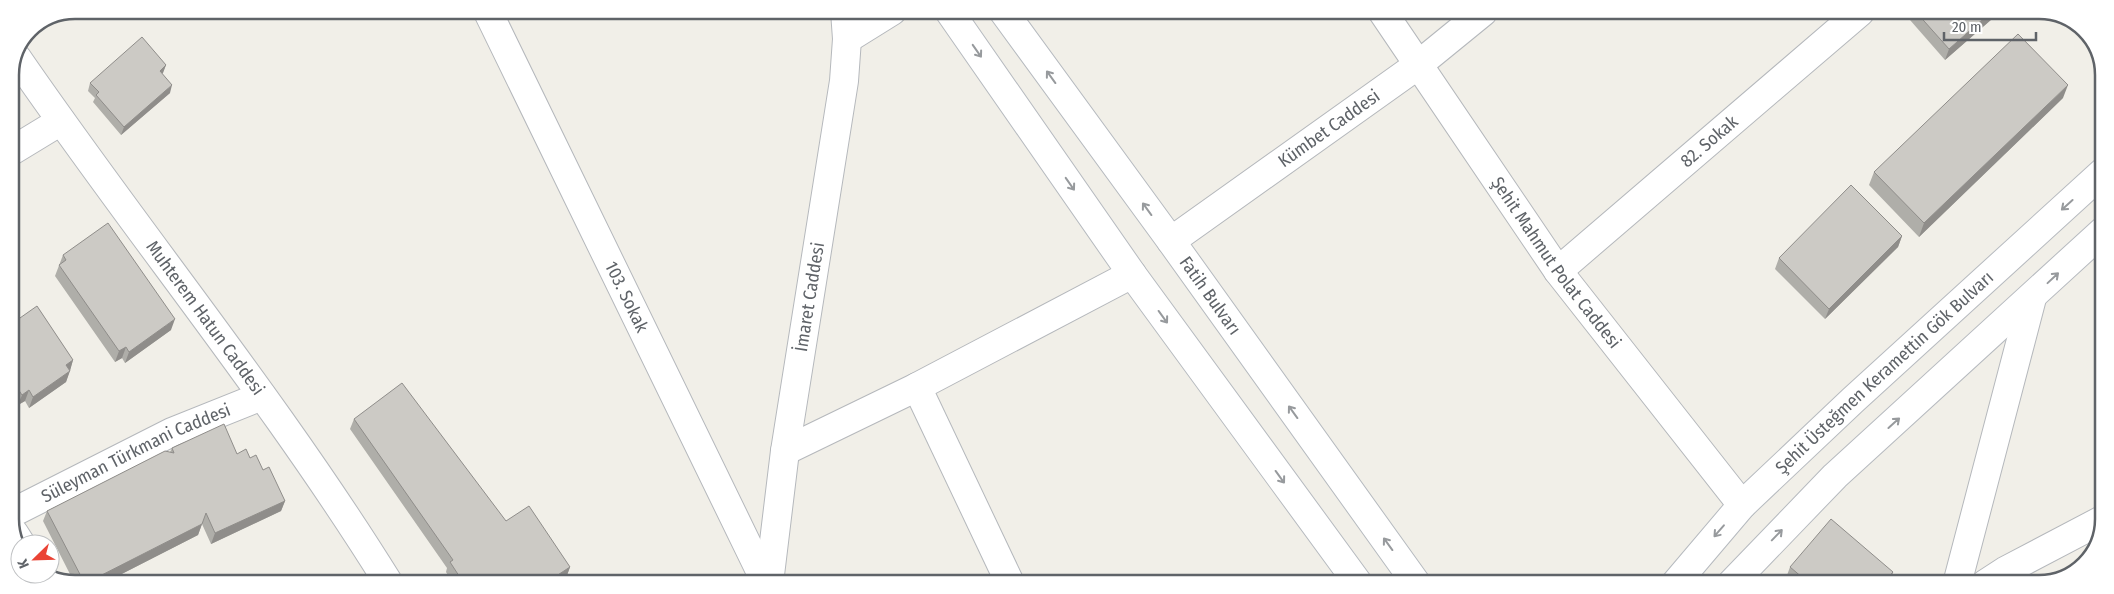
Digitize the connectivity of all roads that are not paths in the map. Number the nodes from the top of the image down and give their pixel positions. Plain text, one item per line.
1 (491, 19) edge
2 (846, 19) edge
3 (880, 19) edge
4 (955, 19) edge
5 (1009, 19) edge
6 (1387, 19) edge
7 (1474, 19) edge
8 (1852, 19) edge
9 (847, 40) junction
10 (20, 63) edge
11 (1418, 65) junction
12 (61, 121) junction
13 (19, 147) edge
14 (2095, 179) edge
15 (2095, 239) edge
16 (1171, 241) junction
17 (1558, 271) junction
18 (1132, 274) junction
19 (2032, 298) junction
20 (917, 387) junction
21 (262, 396) junction
22 (785, 451) junction
23 (1742, 505) junction
24 (19, 509) edge
25 (2095, 524) edge
26 (384, 575) edge
27 (763, 575) edge
28 (768, 575) edge
29 (1006, 575) edge
30 (1352, 575) edge
31 (1410, 575) edge
32 (1683, 575) edge
33 (1741, 575) edge
34 (1960, 575) edge
35 (1999, 575) edge

1 - 27 street, 103. Sokak
2 - 9 street, İmaret Caddesi
3 - 9 street
4 -> 18 street
16 -> 5 street, Fatih Bulvarı
6 - 11 street, Şehit Mahmut Polat Caddesi
7 - 11 street, Kümbet Caddesi
8 - 17 street, 82. Sokak
9 - 22 street, İmaret Caddesi
10 - 12 street, Muhterem Hatun Caddesi
11 - 16 street, Kümbet Caddesi
11 - 17 street, Şehit Mahmut Polat Caddesi
12 - 13 street
12 - 21 street, Muhterem Hatun Caddesi
14 -> 23 street, Şehit Üsteğmen Keramettin Gök Bulvarı
19 -> 15 street
31 -> 16 street, Fatih Bulvarı
17 - 23 street, Şehit Mahmut Polat Caddesi
18 - 20 street
18 -> 30 street
33 -> 19 street
19 - 34 street
20 - 22 street
20 - 29 street
21 - 24 street, Süleyman Türkmani Caddesi
21 - 26 street, Muhterem Hatun Caddesi
22 - 28 street, İmaret Caddesi
23 -> 32 street, Şehit Üsteğmen Keramettin Gök Bulvarı
25 - 35 street

